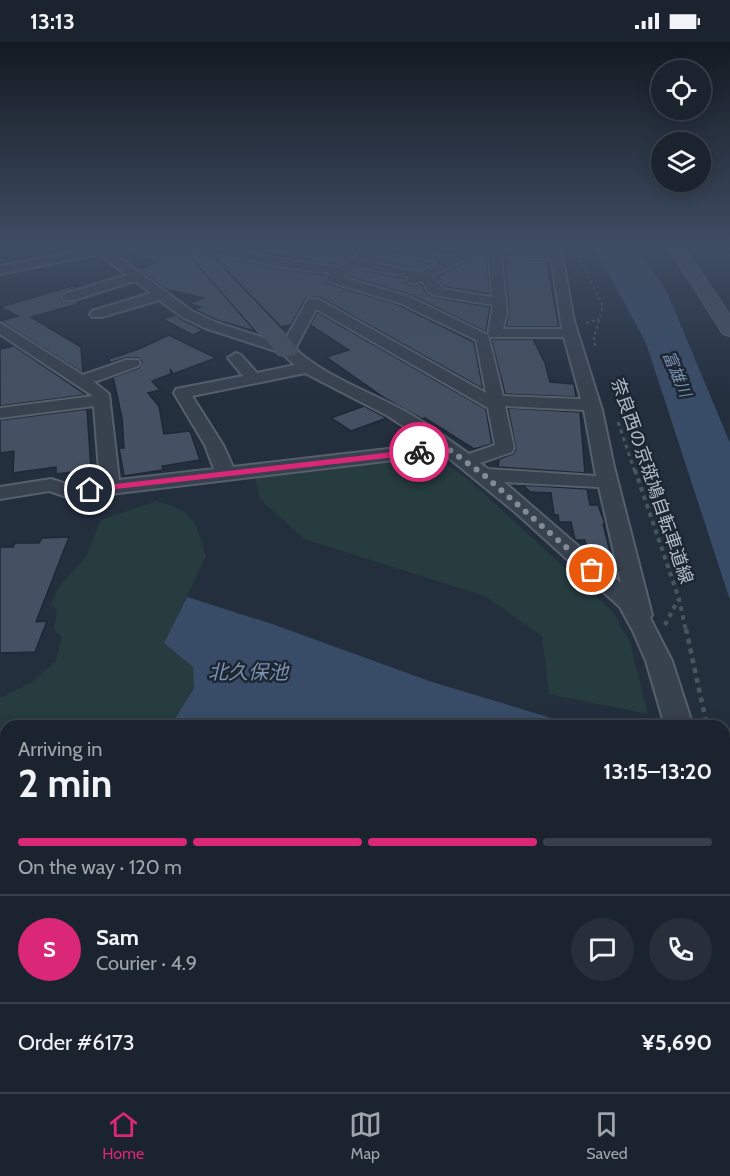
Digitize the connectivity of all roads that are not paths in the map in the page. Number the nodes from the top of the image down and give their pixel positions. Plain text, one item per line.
1 (147, 298) edge
2 (165, 298) edge
3 (235, 298) edge
4 (330, 298) edge
5 (398, 298) edge
6 (475, 298) edge
7 (498, 298) edge
8 (564, 298) edge
9 (709, 298) edge
10 (313, 302) junction
11 (499, 302) junction
12 (97, 314) dead end
13 (0, 327) edge
14 (730, 330) edge
15 (571, 333) junction
16 (286, 350) junction
17 (236, 358) dead end
18 (132, 363) dead end
19 (310, 368) junction
20 (254, 379) junction
21 (80, 381) junction
22 (101, 400) junction
23 (496, 403) junction
24 (591, 405) junction
25 (0, 413) edge
26 (447, 448) junction
27 (465, 462) junction
28 (226, 474) junction
29 (484, 475) junction
30 (607, 482) junction
31 (110, 488) junction
32 (0, 493) edge
33 (642, 621) junction
34 (677, 720) edge

1 - 12 street
2 - 16 street
3 - 16 street
4 - 10 street
5 - 23 street
6 - 11 street
7 - 11 street
8 - 15 street
9 - 14 street
10 - 16 street
10 - 23 street
11 - 15 street
13 - 21 street
15 - 24 street
16 - 19 street
17 - 20 street
18 - 21 street
19 - 20 street
19 - 26 street
20 - 28 street
21 - 22 street
22 - 25 street
22 - 31 street
23 - 24 street
23 - 27 street
24 - 30 street
26 - 27 street
26 - 28 street
27 - 29 street
28 - 31 street
29 - 30 street
29 - 33 street
30 - 33 street
31 - 32 street
33 - 34 street

